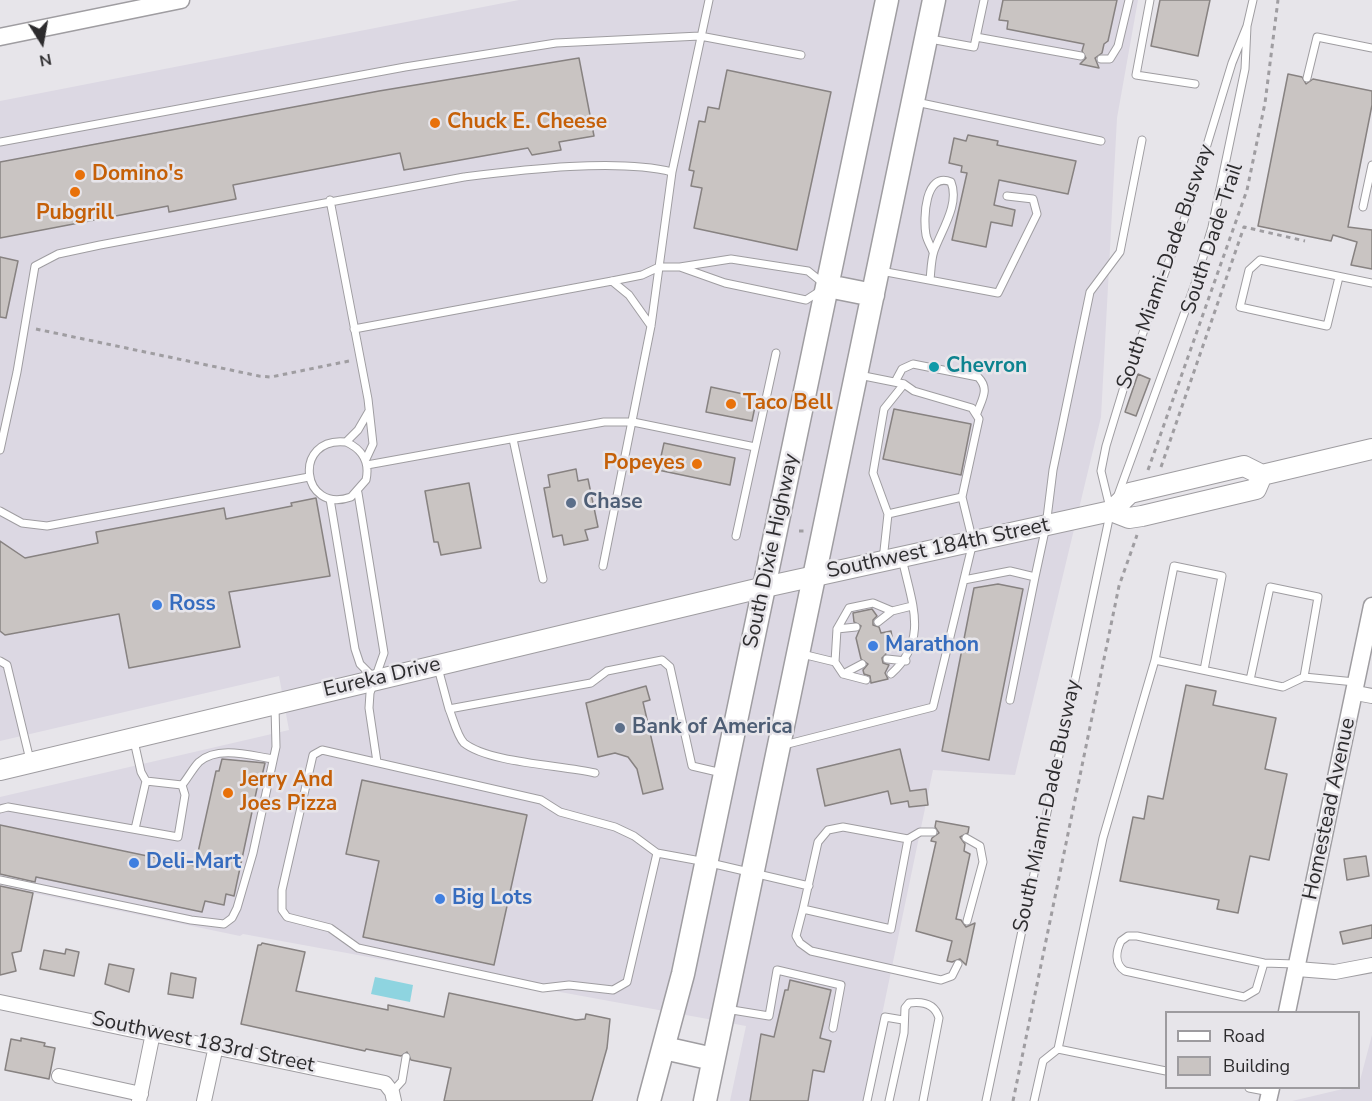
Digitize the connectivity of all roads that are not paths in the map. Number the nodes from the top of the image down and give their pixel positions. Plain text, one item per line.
1 (181, 0) edge
2 (709, 0) edge
3 (887, 0) edge
4 (934, 0) edge
5 (984, 0) edge
6 (1129, 0) edge
7 (1150, 0) edge
8 (1253, 0) edge
9 (1247, 26) junction
10 (700, 36) junction
11 (0, 37) edge
12 (976, 37) junction
13 (926, 39) junction
14 (1372, 48) edge
15 (801, 55) dead end
16 (1082, 56) dead end
17 (1101, 59) dead end
18 (1307, 78) dead end
19 (1195, 84) dead end
20 (913, 102) junction
21 (1142, 140) dead end
22 (1101, 141) dead end
23 (0, 142) edge
24 (1372, 165) edge
25 (672, 172) junction
26 (1007, 196) dead end
27 (330, 200) junction
28 (1364, 207) dead end
29 (933, 252) junction
30 (659, 267) junction
31 (680, 267) junction
32 (879, 270) junction
33 (1339, 276) junction
34 (930, 280) junction
35 (612, 281) junction
36 (1372, 283) edge
37 (828, 286) junction
38 (873, 296) junction
39 (651, 326) junction
40 (354, 329) junction
41 (776, 353) dead end
42 (857, 375) junction
43 (894, 382) junction
44 (904, 384) junction
45 (369, 411) junction
46 (977, 413) junction
47 (633, 422) junction
48 (513, 439) junction
49 (346, 442) junction
50 (755, 447) junction
51 (1372, 449) edge
52 (0, 450) edge
53 (367, 462) junction
54 (309, 477) junction
55 (358, 493) junction
56 (962, 497) junction
57 (330, 499) junction
58 (0, 511) edge
59 (1111, 511) junction
60 (888, 514) junction
61 (1046, 525) junction
62 (736, 536) dead end
63 (973, 542) junction
64 (892, 560) junction
65 (603, 566) dead end
66 (816, 576) junction
67 (1035, 577) junction
68 (543, 579) dead end
69 (964, 580) junction
70 (765, 587) junction
71 (912, 606) junction
72 (1372, 606) edge
73 (892, 611) junction
74 (878, 622) dead end
75 (856, 627) dead end
76 (837, 629) junction
77 (799, 654) junction
78 (887, 659) dead end
79 (1155, 660) junction
80 (0, 661) edge
81 (906, 661) junction
82 (835, 662) junction
83 (862, 664) dead end
84 (438, 665) junction
85 (1204, 670) junction
86 (843, 674) junction
87 (891, 674) dead end
88 (1304, 677) junction
89 (376, 680) junction
90 (866, 680) dead end
91 (1250, 680) junction
92 (1362, 690) edge
93 (1010, 700) dead end
94 (275, 704) junction
95 (449, 709) junction
96 (133, 738) junction
97 (779, 746) junction
98 (273, 759) junction
99 (377, 762) junction
100 (30, 763) junction
101 (0, 770) edge
102 (595, 773) dead end
103 (725, 774) junction
104 (146, 781) junction
105 (182, 785) junction
106 (0, 809) edge
107 (135, 829) junction
108 (933, 832) dead end
109 (966, 838) dead end
110 (908, 839) junction
111 (657, 854) junction
112 (706, 862) junction
113 (754, 873) junction
114 (0, 880) edge
115 (809, 886) junction
116 (803, 909) junction
117 (967, 921) dead end
118 (1263, 963) junction
119 (958, 964) dead end
120 (1372, 966) edge
121 (1297, 967) junction
122 (0, 1002) edge
123 (724, 1008) junction
124 (1287, 1011) edge
125 (903, 1020) junction
126 (833, 1028) dead end
127 (153, 1032) junction
128 (216, 1046) junction
129 (664, 1048) junction
130 (1058, 1049) junction
131 (406, 1057) dead end
132 (713, 1059) junction
133 (1165, 1071) edge
134 (59, 1076) dead end
135 (1253, 1089) edge
136 (1270, 1093) edge
137 (393, 1096) edge
138 (140, 1097) edge
139 (204, 1101) edge
140 (649, 1101) edge
141 (705, 1101) edge
142 (867, 1101) edge
143 (889, 1101) edge
144 (923, 1101) edge
145 (986, 1101) edge
146 (1034, 1101) edge

1 - 11 street
2 - 10 lane
3 - 37 highway, South Dixie Highway
4 - 13 highway
5 - 12 lane
6 - 17 lane
7 - 19 lane
8 - 9 lane, South Miami-Dade Busway
9 - 59 lane, South Miami-Dade Busway
9 - 59 lane, South Miami-Dade Busway
10 - 15 lane
10 - 23 lane
10 - 25 lane
12 - 13 lane
12 - 16 lane
13 - 20 highway
14 - 18 lane
20 - 22 lane
20 - 32 highway
21 - 61 lane
24 - 28 lane
25 - 27 lane
25 - 30 lane
26 - 34 lane
27 - 40 lane
27 - 52 lane
29 - 29 lane
29 - 34 lane
30 - 31 lane
30 - 35 lane
30 - 39 lane
31 - 37 lane
31 - 37 lane
32 - 34 lane
32 - 38 highway
33 - 33 lane
33 - 36 lane
35 - 39 lane
35 - 40 lane
37 - 38 highway
37 - 70 highway, South Dixie Highway
38 - 42 highway
39 - 47 lane
40 - 45 lane
41 - 50 lane
42 - 43 lane
42 - 66 highway
43 - 44 lane
43 - 46 lane
44 - 46 lane
44 - 60 lane
45 - 49 lane
45 - 53 lane
46 - 56 lane
47 - 48 lane
47 - 50 lane
47 - 65 lane
48 - 53 lane
48 - 68 lane
49 - 53 lane
49 - 54 lane
50 - 62 lane
51 - 59 main road, Southwest 184th Street
53 - 55 lane
54 - 57 lane
54 - 58 lane
55 - 57 lane
55 - 89 lane
56 - 60 lane
56 - 63 lane
57 - 89 lane
59 - 61 main road, Southwest 184th Street
59 - 145 lane, South Miami-Dade Busway
60 - 64 lane
61 - 63 main road, Southwest 184th Street
61 - 67 lane
63 - 64 main road, Southwest 184th Street
63 - 69 lane
64 - 66 main road, Southwest 184th Street
64 - 71 lane
66 - 70 main road, Southwest 184th Street
66 - 77 highway
67 - 69 lane
67 - 93 lane
69 - 97 lane
70 - 84 main road, Eureka Drive
70 - 103 highway, South Dixie Highway
71 - 73 lane
71 - 81 lane
72 - 92 street, Homestead Avenue
73 - 74 lane
73 - 76 lane
75 - 76 lane
76 - 82 lane
77 - 82 lane
77 - 97 highway
78 - 81 lane
79 - 85 lane
79 - 85 lane
79 - 130 lane
80 - 100 lane
81 - 87 lane
82 - 86 lane
83 - 86 lane
84 - 89 main road, Eureka Drive
84 - 95 lane
85 - 91 lane
86 - 90 lane
88 - 91 lane
88 - 91 lane
88 - 92 lane
89 - 94 main road, Eureka Drive
89 - 99 lane
92 - 121 street, Homestead Avenue
94 - 96 main road, Eureka Drive
94 - 98 lane
95 - 102 lane
95 - 103 lane
96 - 100 main road, Eureka Drive
96 - 104 lane
97 - 113 highway
98 - 105 lane
98 - 114 lane
99 - 111 lane
99 - 111 lane
100 - 101 main road, Eureka Drive
103 - 112 highway, South Dixie Highway
104 - 105 lane
104 - 107 lane
105 - 107 lane
106 - 107 lane
108 - 110 lane
109 - 117 lane
110 - 115 lane
110 - 116 lane
111 - 112 lane
112 - 113 lane
112 - 129 highway, South Dixie Highway
113 - 115 lane
113 - 123 highway
115 - 116 lane
116 - 119 lane
118 - 118 lane
118 - 121 lane
120 - 121 street
121 - 124 street, Homestead Avenue
122 - 127 street, Southwest 183rd Street
123 - 126 lane
123 - 132 highway
125 - 142 lane
125 - 143 lane
125 - 144 lane
127 - 128 street, Southwest 183rd Street
127 - 138 street
128 - 137 street, Southwest 183rd Street
128 - 139 street
129 - 132 highway
129 - 140 highway, South Dixie Highway
130 - 133 lane
130 - 146 lane
131 - 137 lane
132 - 141 highway
134 - 138 street
135 - 136 lane

